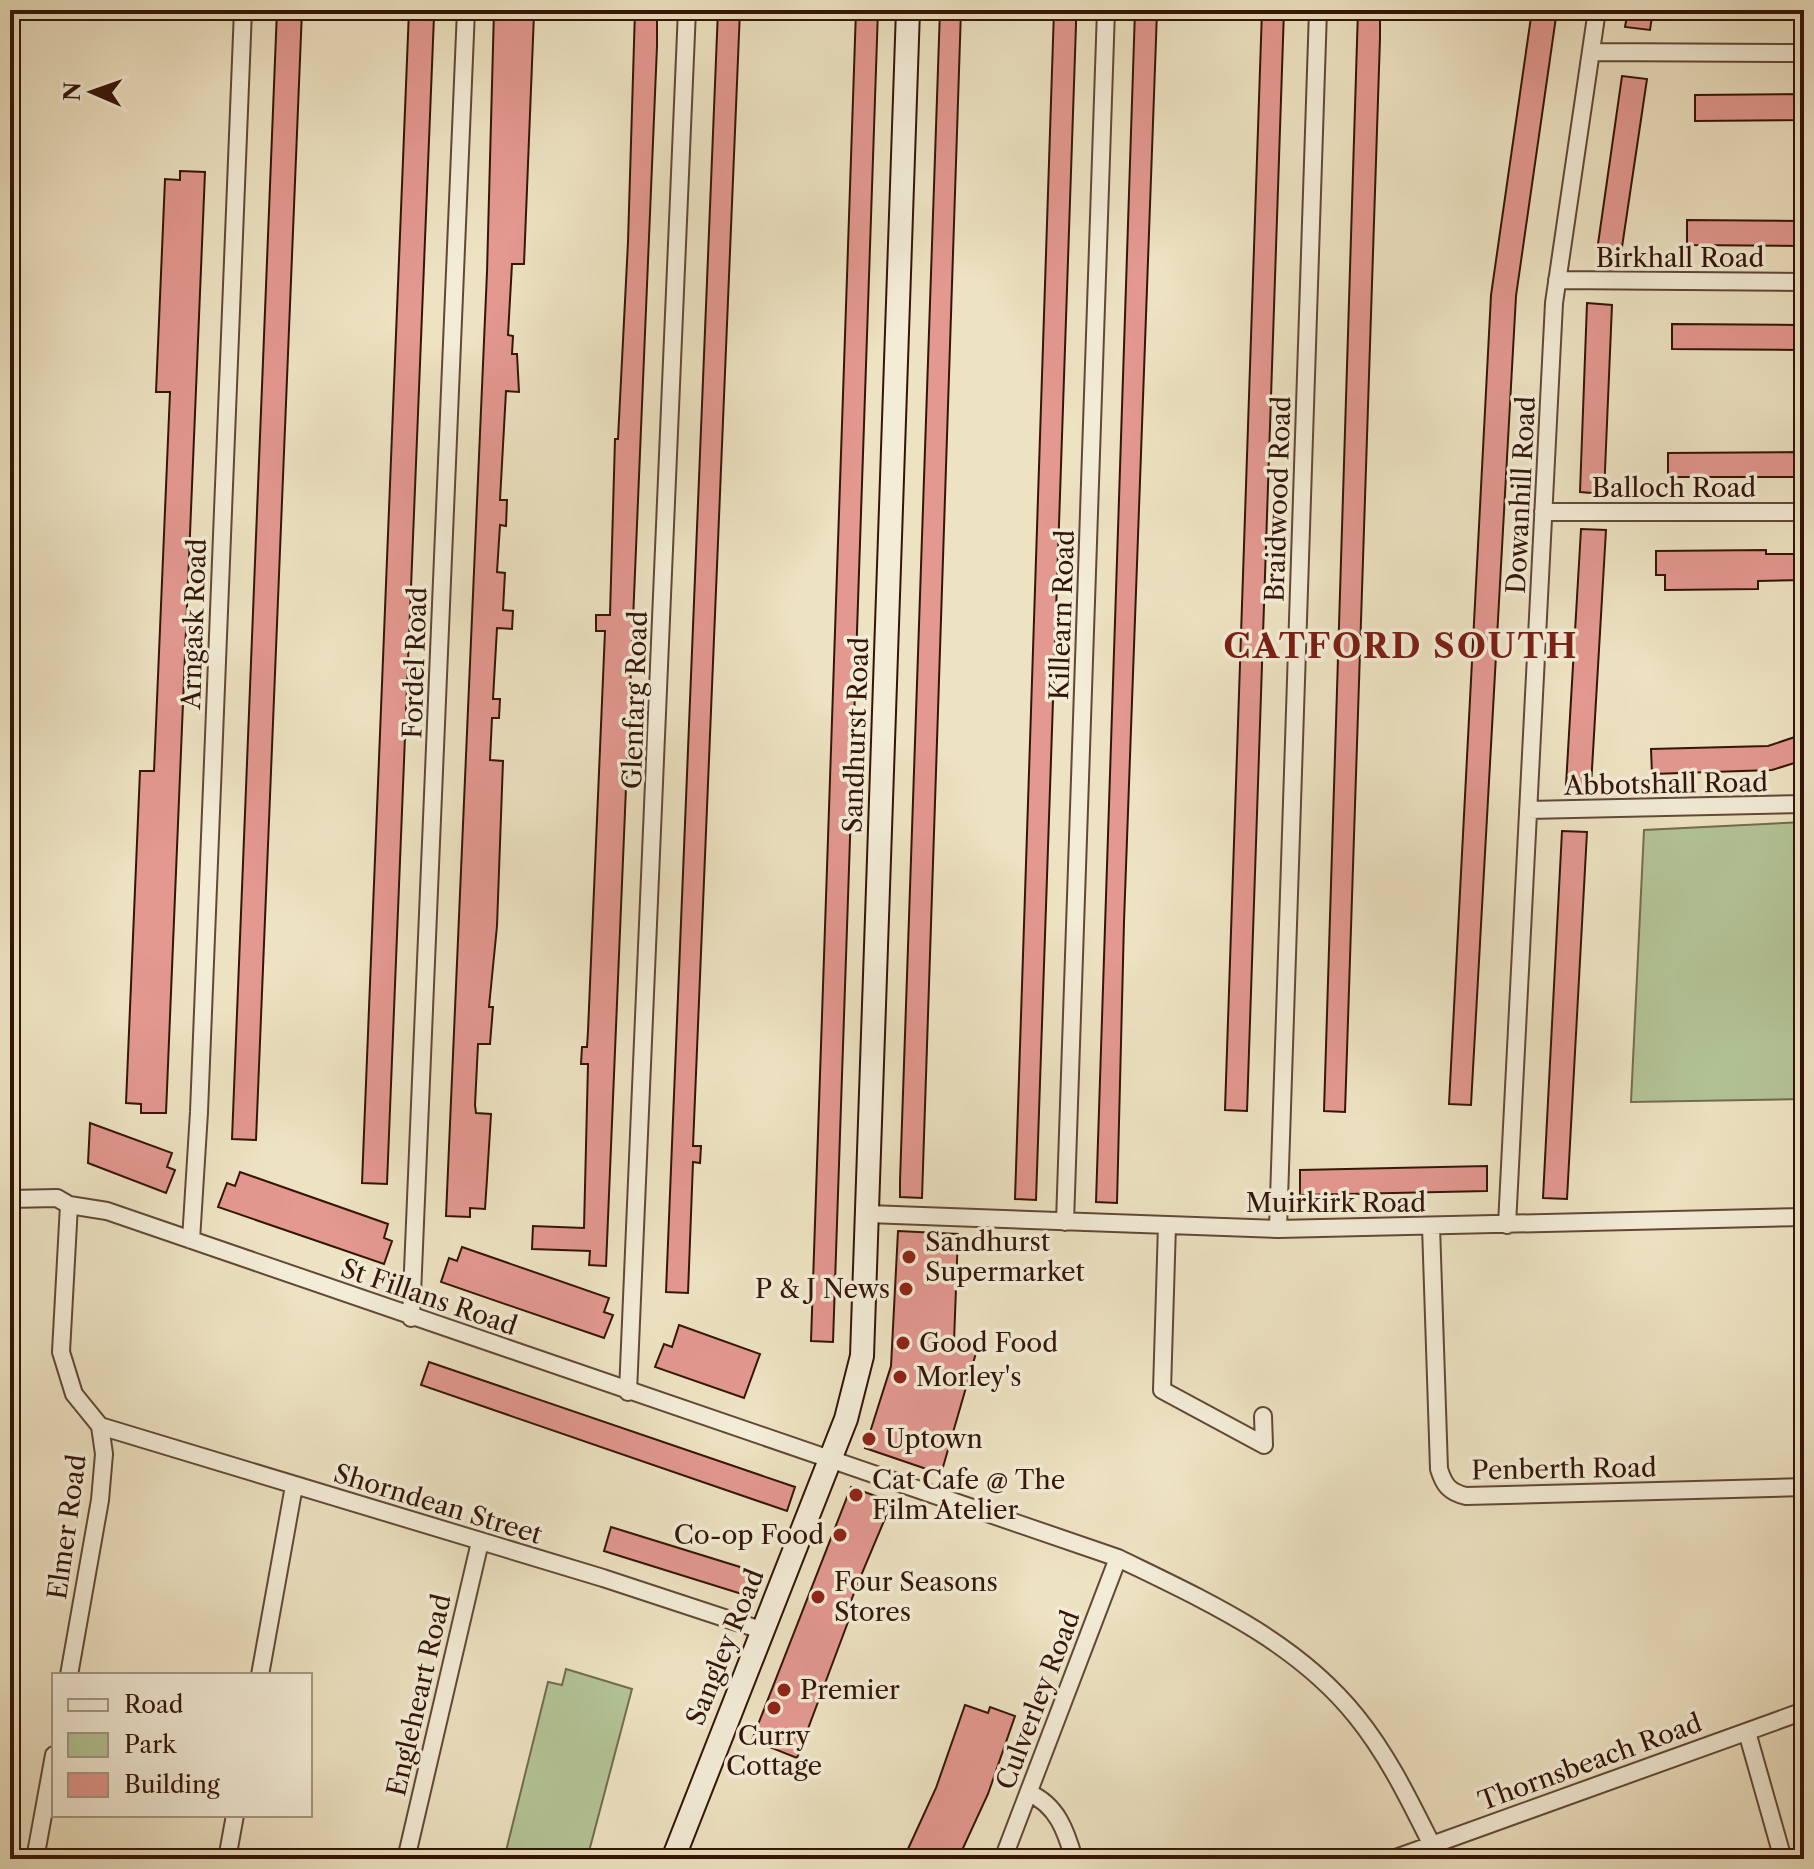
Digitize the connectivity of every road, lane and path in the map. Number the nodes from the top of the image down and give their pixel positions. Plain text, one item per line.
1 (243, 10) edge
2 (466, 10) edge
3 (687, 10) edge
4 (908, 10) edge
5 (1106, 10) edge
6 (1318, 10) edge
7 (1597, 10) edge
8 (1591, 52) junction
9 (1804, 53) edge
10 (1557, 280) junction
11 (1804, 282) edge
12 (1543, 512) junction
13 (1804, 512) edge
14 (1804, 804) edge
15 (1528, 810) junction
16 (10, 1199) edge
17 (69, 1205) junction
18 (868, 1214) junction
19 (1804, 1217) edge
20 (1065, 1222) junction
21 (1167, 1225) junction
22 (1507, 1225) junction
23 (1431, 1226) junction
24 (1278, 1229) junction
25 (191, 1240) junction
26 (411, 1318) junction
27 (628, 1392) junction
28 (1263, 1416) dead end
29 (100, 1426) junction
30 (831, 1456) junction
31 (294, 1486) junction
32 (1804, 1487) edge
33 (480, 1542) junction
34 (1118, 1558) junction
35 (761, 1630) junction
36 (69, 1673) edge
37 (260, 1673) edge
38 (1804, 1711) edge
39 (1747, 1732) junction
40 (52, 1766) edge
41 (1029, 1793) junction
42 (235, 1817) edge
43 (1436, 1851) edge
44 (35, 1859) edge
45 (227, 1859) edge
46 (406, 1859) edge
47 (673, 1859) edge
48 (1003, 1859) edge
49 (1074, 1859) edge
50 (1393, 1859) edge
51 (1783, 1859) edge

1 - 25 street, Arngask Road
2 - 26 street, Fordel Road
3 - 27 street, Glenfarg Road
4 - 18 street, Sandhurst Road
5 - 20 street, Killearn Road
6 - 24 street, Braidwood Road
7 - 8 street, Dowanhill Road
8 - 9 street
8 - 10 street, Dowanhill Road
10 - 11 street, Birkhall Road
10 - 12 street, Dowanhill Road
12 - 13 street, Balloch Road
12 - 15 street, Dowanhill Road
14 - 15 street, Abbotshall Road
15 - 22 street, Dowanhill Road
16 - 17 street, St Fillans Road
17 - 25 street, St Fillans Road
17 - 29 street, Elmer Road
18 - 20 street, Muirkirk Road
18 - 30 street, Sandhurst Road
19 - 22 street, Muirkirk Road
20 - 21 street, Muirkirk Road
21 - 24 street, Muirkirk Road
21 - 28 street
22 - 23 street, Muirkirk Road
23 - 24 street, Muirkirk Road
23 - 32 street, Penberth Road
25 - 26 street, St Fillans Road
26 - 27 street, St Fillans Road
27 - 30 street, St Fillans Road
29 - 31 street, Shorndean Street
29 - 36 street, Elmer Road
30 - 34 street, St Fillans Road
30 - 35 street, Sangley Road
31 - 33 street, Shorndean Street
31 - 37 street
33 - 35 street, Shorndean Street
33 - 46 street, Engleheart Road
34 - 41 street, Culverley Road
34 - 43 street, St Fillans Road
35 - 47 street, Sangley Road
38 - 39 street, Thornsbeach Road
39 - 43 street, Thornsbeach Road
39 - 51 street
40 - 44 street
41 - 48 street, Culverley Road
41 - 49 street
42 - 45 street
43 - 50 street, Thornsbeach Road

